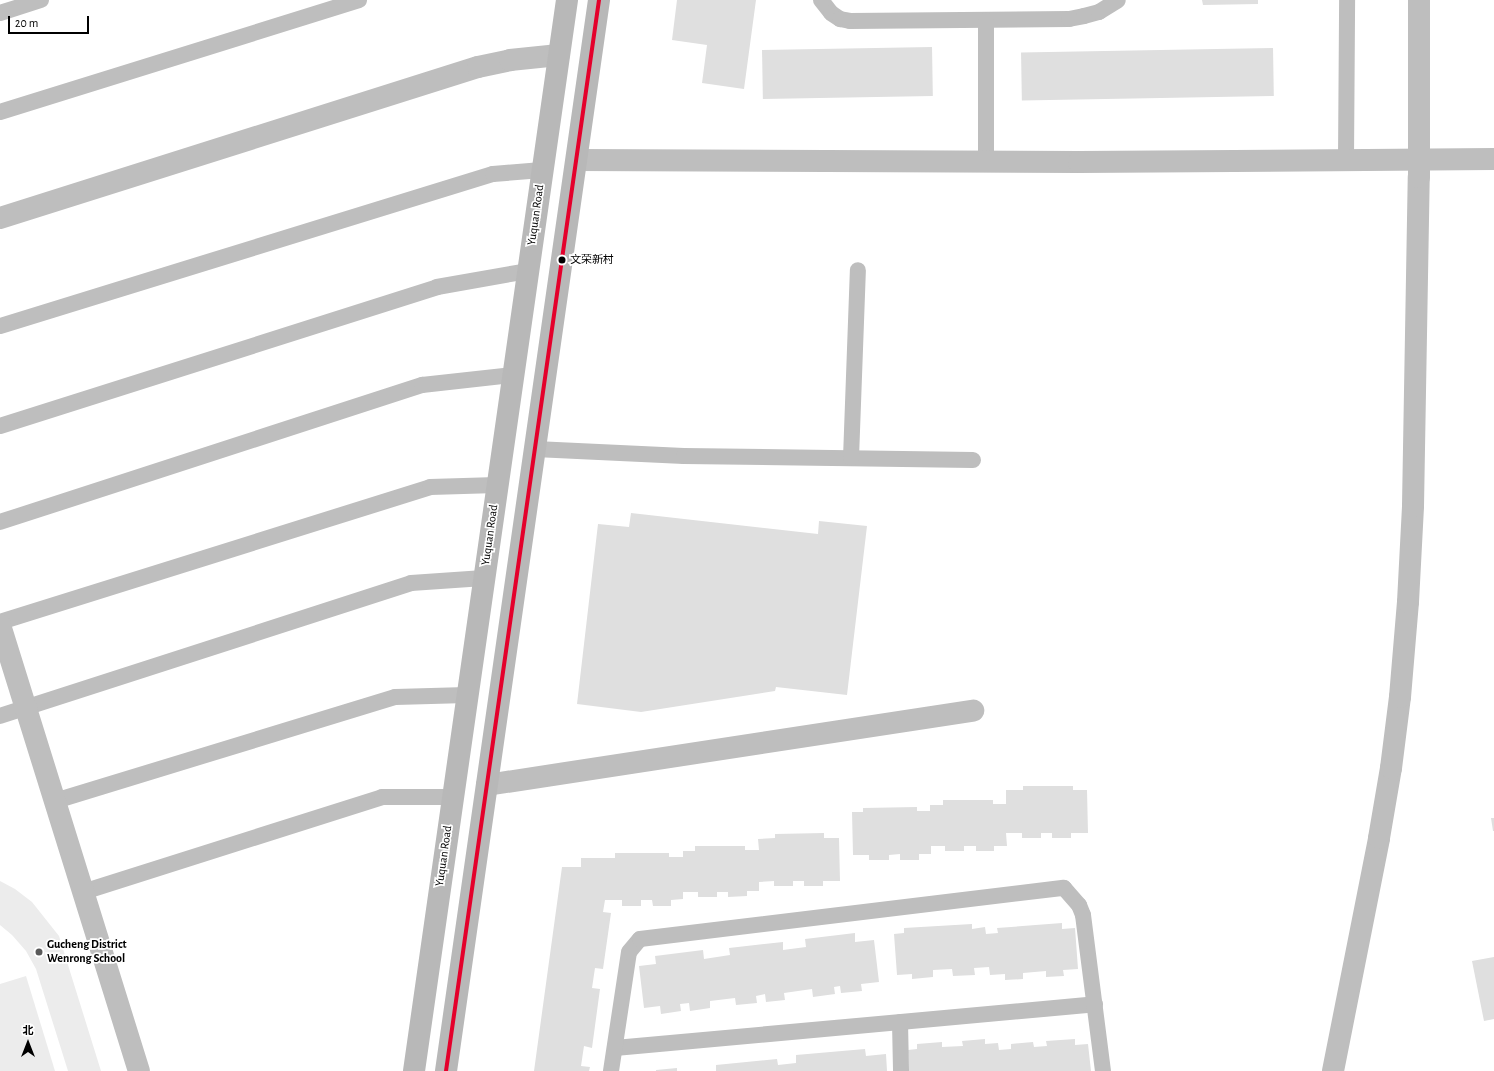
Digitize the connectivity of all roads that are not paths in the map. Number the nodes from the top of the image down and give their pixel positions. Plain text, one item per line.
1 (41, 0) edge
2 (359, 0) edge
3 (567, 0) edge
4 (599, 0) edge
5 (821, 0) edge
6 (1118, 0) edge
7 (1348, 0) edge
8 (1419, 0) edge
9 (0, 13) edge
10 (986, 20) junction
11 (559, 55) junction
12 (0, 112) edge
13 (577, 160) junction
14 (1346, 160) junction
15 (1419, 160) junction
16 (1494, 160) edge
17 (986, 162) junction
18 (542, 170) junction
19 (0, 218) edge
20 (858, 270) dead end
21 (528, 271) junction
22 (0, 326) edge
23 (513, 375) junction
24 (0, 426) edge
25 (535, 449) junction
26 (851, 458) junction
27 (973, 460) dead end
28 (497, 485) junction
29 (0, 522) edge
30 (484, 578) junction
31 (0, 624) edge
32 (467, 695) junction
33 (26, 708) junction
34 (973, 711) dead end
35 (0, 716) edge
36 (487, 785) junction
37 (453, 797) junction
38 (55, 801) junction
39 (83, 892) junction
40 (1095, 1004) junction
41 (900, 1022) junction
42 (615, 1048) junction
43 (139, 1071) edge
44 (414, 1071) edge
45 (446, 1071) edge
46 (611, 1071) edge
47 (901, 1071) edge
48 (1103, 1071) edge
49 (1332, 1071) edge

1 - 9 lane
2 - 12 lane
3 - 11 main road, Yuquan Road
4 - 13 main road
5 - 10 lane
6 - 10 lane
7 - 14 lane
8 - 15 street
10 - 17 lane
11 - 18 main road, Yuquan Road
11 - 19 street
13 - 17 street
13 - 25 main road
14 - 15 street
14 - 17 street
15 - 16 street
15 - 49 street
18 - 21 main road, Yuquan Road
18 - 22 lane
20 - 26 lane
21 - 23 main road, Yuquan Road
21 - 24 lane
23 - 28 main road, Yuquan Road
23 - 29 lane
25 - 26 lane
25 - 36 main road
26 - 27 lane
28 - 30 main road, Yuquan Road
28 - 31 lane
30 - 32 main road, Yuquan Road
30 - 33 lane
31 - 33 street
32 - 37 main road, Yuquan Road
32 - 38 lane
33 - 35 lane
33 - 38 street
34 - 36 street
36 - 45 main road
37 - 39 lane
37 - 44 main road, Yuquan Road
38 - 39 street
39 - 43 street
40 - 41 lane
40 - 42 lane
40 - 48 lane
41 - 42 lane
41 - 47 lane
42 - 46 lane

